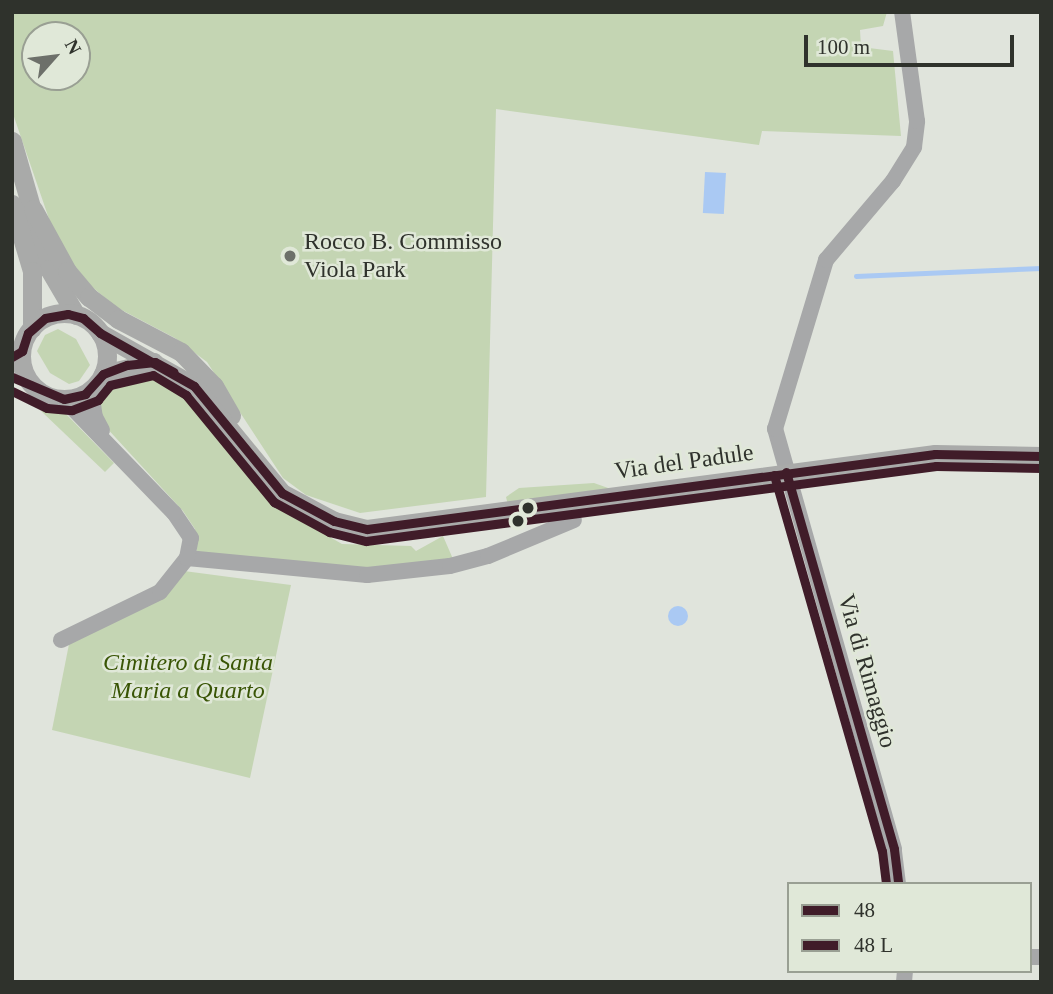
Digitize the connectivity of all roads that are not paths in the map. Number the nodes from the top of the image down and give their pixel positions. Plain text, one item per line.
1 (902, 12) edge
2 (12, 141) edge
3 (12, 204) edge
4 (33, 209) junction
5 (76, 315) junction
6 (32, 328) junction
7 (100, 333) junction
8 (17, 354) edge
9 (155, 362) junction
10 (12, 377) edge
11 (97, 382) junction
12 (32, 384) junction
13 (64, 399) junction
14 (243, 446) junction
15 (117, 452) junction
16 (1041, 456) edge
17 (786, 472) junction
18 (574, 520) dead end
19 (186, 560) junction
20 (61, 640) dead end
21 (898, 882) edge

1 - 17 street, Via del Padule
2 - 4 main road
3 - 6 main road
4 - 5 main road
4 - 14 main road
5 - 6 main road
5 - 7 main road, Via del Padule
6 - 8 main road
7 - 9 main road, Via del Padule
7 - 11 main road
8 - 12 main road
9 - 11 main road
9 - 14 main road, Via del Padule
10 - 12 main road
11 - 13 main road
11 - 15 street
12 - 13 main road
13 - 15 street
14 - 17 main road, Via del Padule
15 - 19 street
16 - 17 main road
17 - 21 street, Via di Rimaggio
18 - 19 street
19 - 20 street

